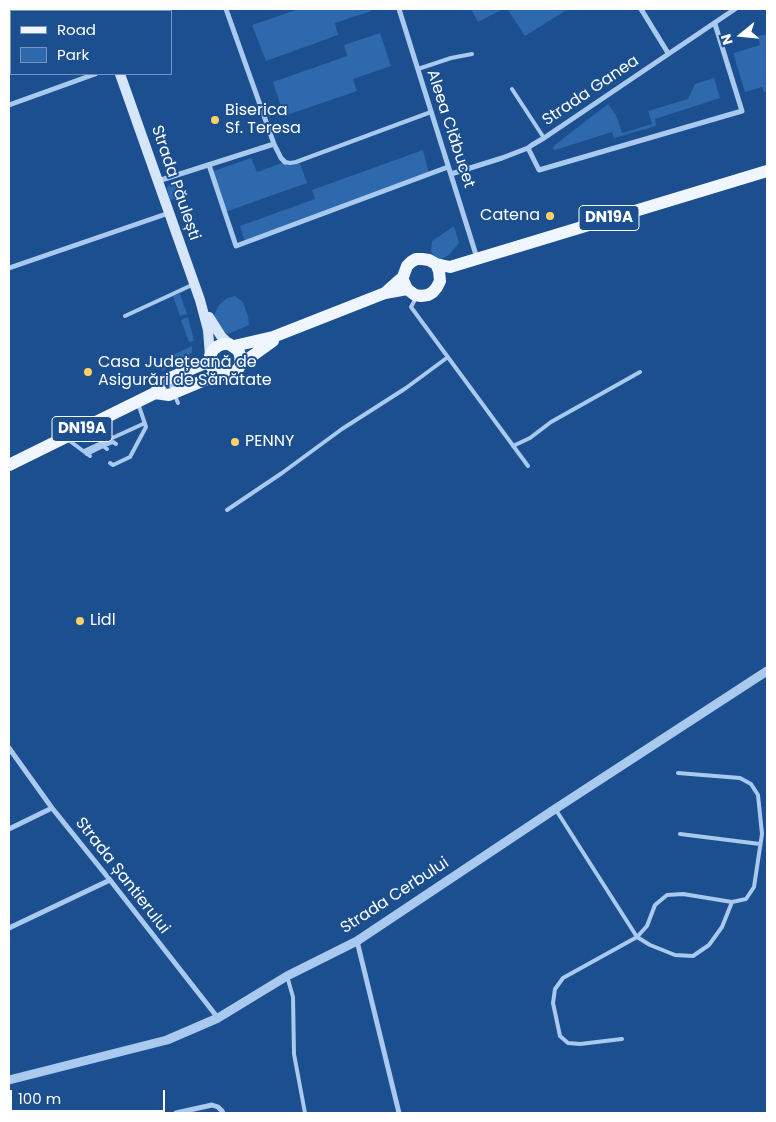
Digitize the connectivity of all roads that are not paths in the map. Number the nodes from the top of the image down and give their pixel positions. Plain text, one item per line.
1 (226, 9) edge
2 (399, 9) edge
3 (641, 9) edge
4 (736, 9) edge
5 (715, 24) junction
6 (668, 53) junction
7 (472, 54) dead end
8 (418, 69) junction
9 (92, 75) edge
10 (120, 75) edge
11 (512, 89) dead end
12 (9, 104) edge
13 (431, 112) junction
14 (544, 138) junction
15 (274, 144) junction
16 (528, 148) junction
17 (285, 162) joint
18 (208, 165) junction
19 (448, 167) junction
20 (767, 171) edge
21 (451, 174) junction
22 (158, 181) junction
23 (169, 213) junction
24 (477, 258) junction
25 (436, 264) junction
26 (450, 267) junction
27 (9, 268) edge
28 (403, 277) junction
29 (440, 278) junction
30 (194, 284) junction
31 (412, 292) junction
32 (385, 293) junction
33 (201, 302) junction
34 (125, 316) dead end
35 (290, 331) junction
36 (232, 345) junction
37 (448, 357) junction
38 (210, 358) junction
39 (241, 364) junction
40 (189, 370) junction
41 (640, 372) dead end
42 (218, 374) junction
43 (156, 393) junction
44 (176, 398) junction
45 (138, 402) junction
46 (145, 423) junction
47 (65, 438) junction
48 (116, 444) dead end
49 (513, 446) junction
50 (125, 452) dead end
51 (87, 454) junction
52 (130, 457) junction
53 (9, 465) edge
54 (111, 465) dead end
55 (528, 466) dead end
56 (227, 510) dead end
57 (767, 672) edge
58 (9, 748) edge
59 (678, 773) dead end
60 (52, 808) junction
61 (555, 808) junction
62 (9, 829) edge
63 (680, 834) dead end
64 (760, 844) junction
65 (110, 880) junction
66 (732, 902) junction
67 (9, 928) edge
68 (637, 937) junction
69 (357, 940) junction
70 (287, 976) junction
71 (218, 1018) junction
72 (622, 1039) dead end
73 (9, 1080) edge
74 (176, 1113) edge
75 (223, 1113) edge
76 (304, 1113) edge
77 (399, 1113) edge

1 - 15 street
2 - 8 street, Aleea Clăbucet
3 - 6 street
4 - 5 street, Strada Ganea
5 - 6 street, Strada Ganea
5 - 16 street
6 - 14 street, Strada Ganea
7 - 8 lane
8 - 13 street, Aleea Clăbucet
9 - 12 street
10 - 22 main road, Strada Păulești
11 - 14 lane
13 - 17 lane
13 - 19 street, Aleea Clăbucet
14 - 16 street, Strada Ganea
15 - 17 street
15 - 18 street
16 - 21 street, Strada Ganea
18 - 19 street
18 - 22 street
19 - 21 street, Aleea Clăbucet
20 - 24 main road, DN19A
21 - 24 street, Aleea Clăbucet
22 - 23 main road, Strada Păulești
23 - 27 street
23 - 30 main road, Strada Păulești
24 - 26 main road, DN19A
25 - 26 main road, DN19A
25 - 28 main road, DN19A
25 - 29 main road
26 - 29 main road, DN19A
28 - 31 main road
28 - 32 main road, DN19A
29 - 31 main road, DN19A
30 - 33 main road, Strada Păulești
30 - 34 lane
31 - 32 main road, DN19A
31 - 37 lane
32 - 35 main road, DN19A
33 - 36 main road, Strada Păulești
33 - 38 main road, Strada Păulești
35 - 36 main road, DN19A
35 - 39 main road, DN19A
36 - 38 main road
36 - 39 main road
37 - 49 lane
37 - 56 lane
38 - 40 main road, DN19A
38 - 42 main road
39 - 42 main road
40 - 43 main road, DN19A
40 - 44 lane
41 - 49 lane
42 - 44 main road, DN19A
43 - 44 main road, DN19A
43 - 45 main road, DN19A
45 - 46 lane
45 - 47 main road, DN19A
46 - 51 lane
46 - 52 lane
47 - 51 lane
47 - 53 main road, DN19A
48 - 51 lane
49 - 55 lane
50 - 52 lane
52 - 54 lane
57 - 61 street, Strada Cerbului
58 - 60 street, Strada Șantierului
59 - 64 lane
60 - 62 street
60 - 65 street, Strada Șantierului
61 - 68 lane
61 - 69 street, Strada Cerbului
63 - 64 lane
64 - 66 lane
65 - 67 street
65 - 71 street, Strada Șantierului
66 - 68 lane
66 - 68 lane
68 - 72 lane
69 - 70 street, Strada Cerbului
69 - 77 street
70 - 71 street, Strada Cerbului
70 - 76 lane
71 - 73 street, Strada Cerbului
74 - 75 street

